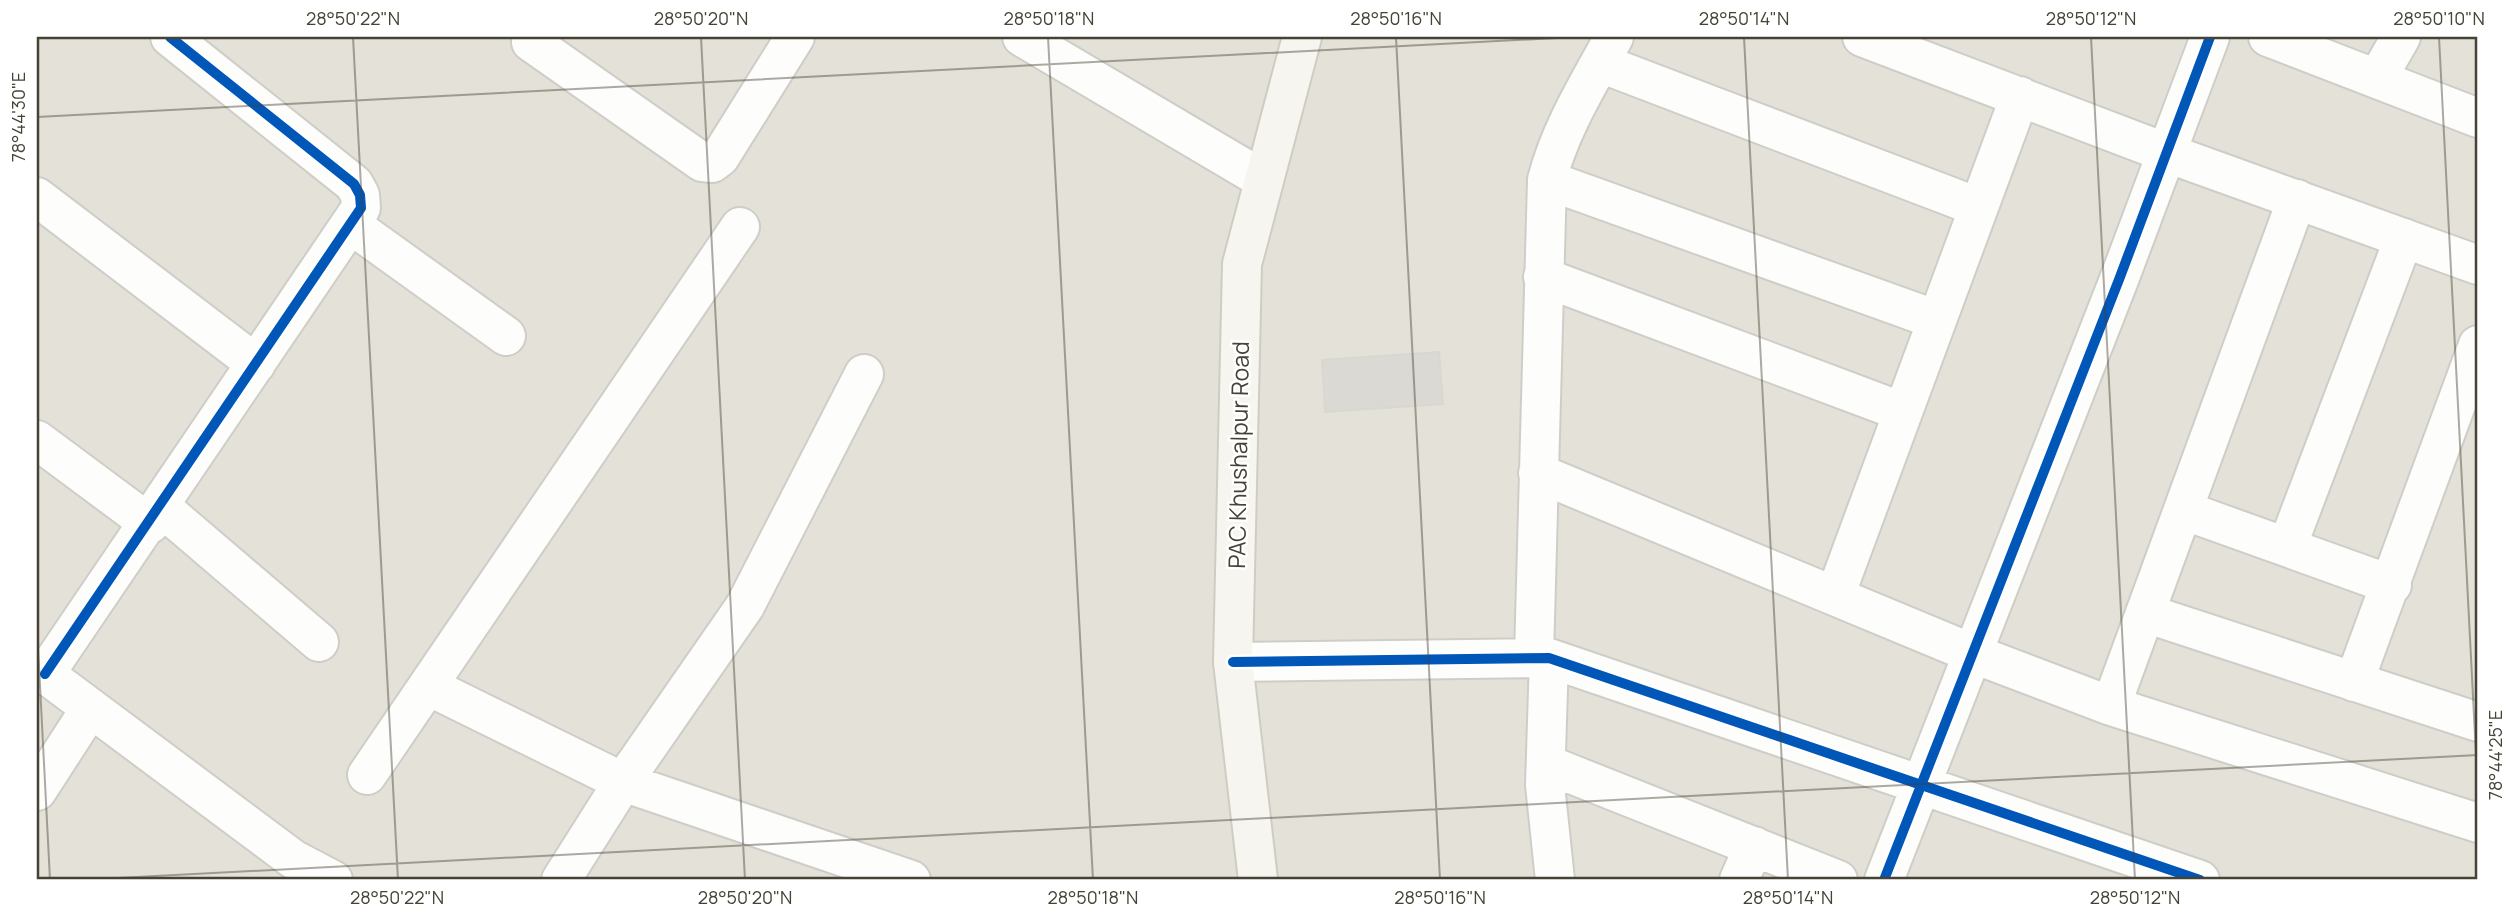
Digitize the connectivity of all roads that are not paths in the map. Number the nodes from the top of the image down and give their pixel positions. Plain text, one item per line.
1 (170, 37) edge
2 (795, 37) edge
3 (1022, 37) edge
4 (1302, 37) edge
5 (1862, 37) edge
6 (2210, 37) edge
7 (2268, 37) edge
8 (2400, 37) edge
9 (531, 42) dead end
10 (1607, 50) edge
11 (2378, 77) junction
12 (2020, 96) junction
13 (2478, 118) edge
14 (2167, 153) junction
15 (1265, 180) junction
16 (1547, 180) junction
17 (37, 197) edge
18 (2297, 199) junction
19 (1978, 207) junction
20 (350, 224) junction
21 (740, 227) dead end
22 (2404, 238) junction
23 (2478, 265) edge
24 (1543, 277) junction
25 (1937, 320) junction
26 (506, 336) dead end
27 (2478, 345) edge
28 (256, 364) junction
29 (864, 373) dead end
30 (1903, 412) junction
31 (37, 440) edge
32 (1538, 473) junction
33 (2183, 510) junction
34 (155, 515) junction
35 (2287, 547) junction
36 (2392, 585) junction
37 (1835, 596) junction
38 (2145, 613) junction
39 (319, 642) dead end
40 (1974, 654) junction
41 (1542, 657) junction
42 (1233, 662) junction
43 (41, 671) edge
44 (2354, 682) junction
45 (428, 685) junction
46 (2111, 706) junction
47 (90, 709) junction
48 (2478, 722) edge
49 (1546, 764) junction
50 (367, 775) dead end
51 (623, 782) junction
52 (1922, 786) junction
53 (37, 791) edge
54 (2478, 823) edge
55 (1746, 863) edge
56 (332, 880) edge
57 (561, 880) edge
58 (911, 880) edge
59 (1258, 880) edge
60 (1555, 880) edge
61 (1838, 880) edge
62 (1884, 880) edge
63 (2200, 880) edge

1 - 20 street
2 - 9 street
3 - 15 street
4 - 15 main road, PAC Khushalpur Road
5 - 12 street
6 - 14 street
7 - 11 street
8 - 11 street
10 - 16 street
10 - 19 street
11 - 13 street
12 - 14 street
12 - 19 street
14 - 18 street
14 - 40 street
15 - 42 main road, PAC Khushalpur Road
16 - 24 street
16 - 25 street
17 - 28 street
18 - 22 street
18 - 33 street
19 - 25 street
20 - 26 street
20 - 28 street
21 - 45 street
22 - 23 street
22 - 35 street
24 - 30 street
24 - 32 street
25 - 30 street
27 - 36 street
28 - 34 street
29 - 51 street
30 - 37 street
31 - 34 street
32 - 37 street
32 - 41 street
33 - 35 street
33 - 38 street
34 - 39 street
34 - 43 street
35 - 36 street
36 - 44 street
37 - 40 street
38 - 44 street
38 - 46 street
40 - 46 street
40 - 52 street
41 - 42 street
41 - 49 street
41 - 52 street
42 - 59 main road, PAC Khushalpur Road
43 - 47 street
44 - 48 street
45 - 50 street
45 - 51 street
46 - 54 street
47 - 53 street
47 - 56 street
49 - 55 street
49 - 60 street
51 - 57 street
51 - 58 street
52 - 62 street
52 - 63 street
55 - 61 street

